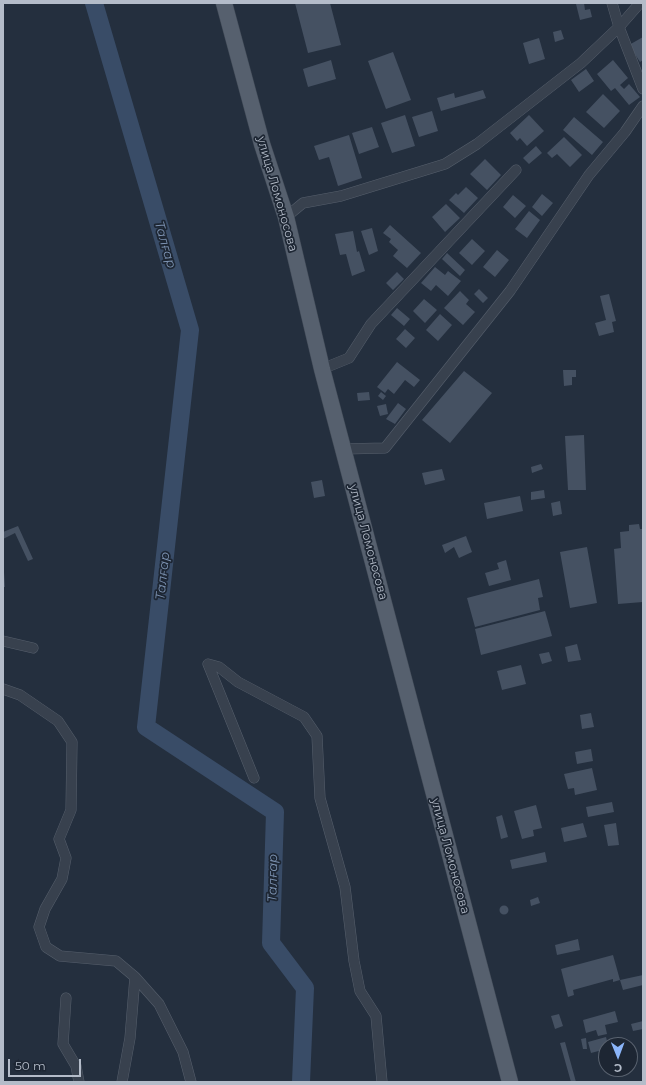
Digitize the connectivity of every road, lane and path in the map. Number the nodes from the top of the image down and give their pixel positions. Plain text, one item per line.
1 (224, 3) edge
2 (612, 3) edge
3 (640, 3) edge
4 (618, 27) junction
5 (643, 89) edge
6 (643, 106) edge
7 (516, 170) dead end
8 (286, 216) junction
9 (322, 369) junction
10 (343, 449) junction
11 (3, 641) edge
12 (34, 648) dead end
13 (3, 690) edge
14 (254, 778) dead end
15 (135, 977) junction
16 (66, 998) dead end
17 (79, 1082) edge
18 (122, 1082) edge
19 (191, 1082) edge
20 (382, 1082) edge
21 (510, 1082) edge

1 - 8 main road, улица Ломоносова
2 - 4 street
3 - 4 street
4 - 5 street
4 - 8 street
6 - 10 street
7 - 9 street
8 - 9 main road, улица Ломоносова
9 - 10 main road, улица Ломоносова
10 - 21 main road, улица Ломоносова
11 - 12 street
13 - 15 street
14 - 20 street
15 - 18 street
15 - 19 street
16 - 17 street

